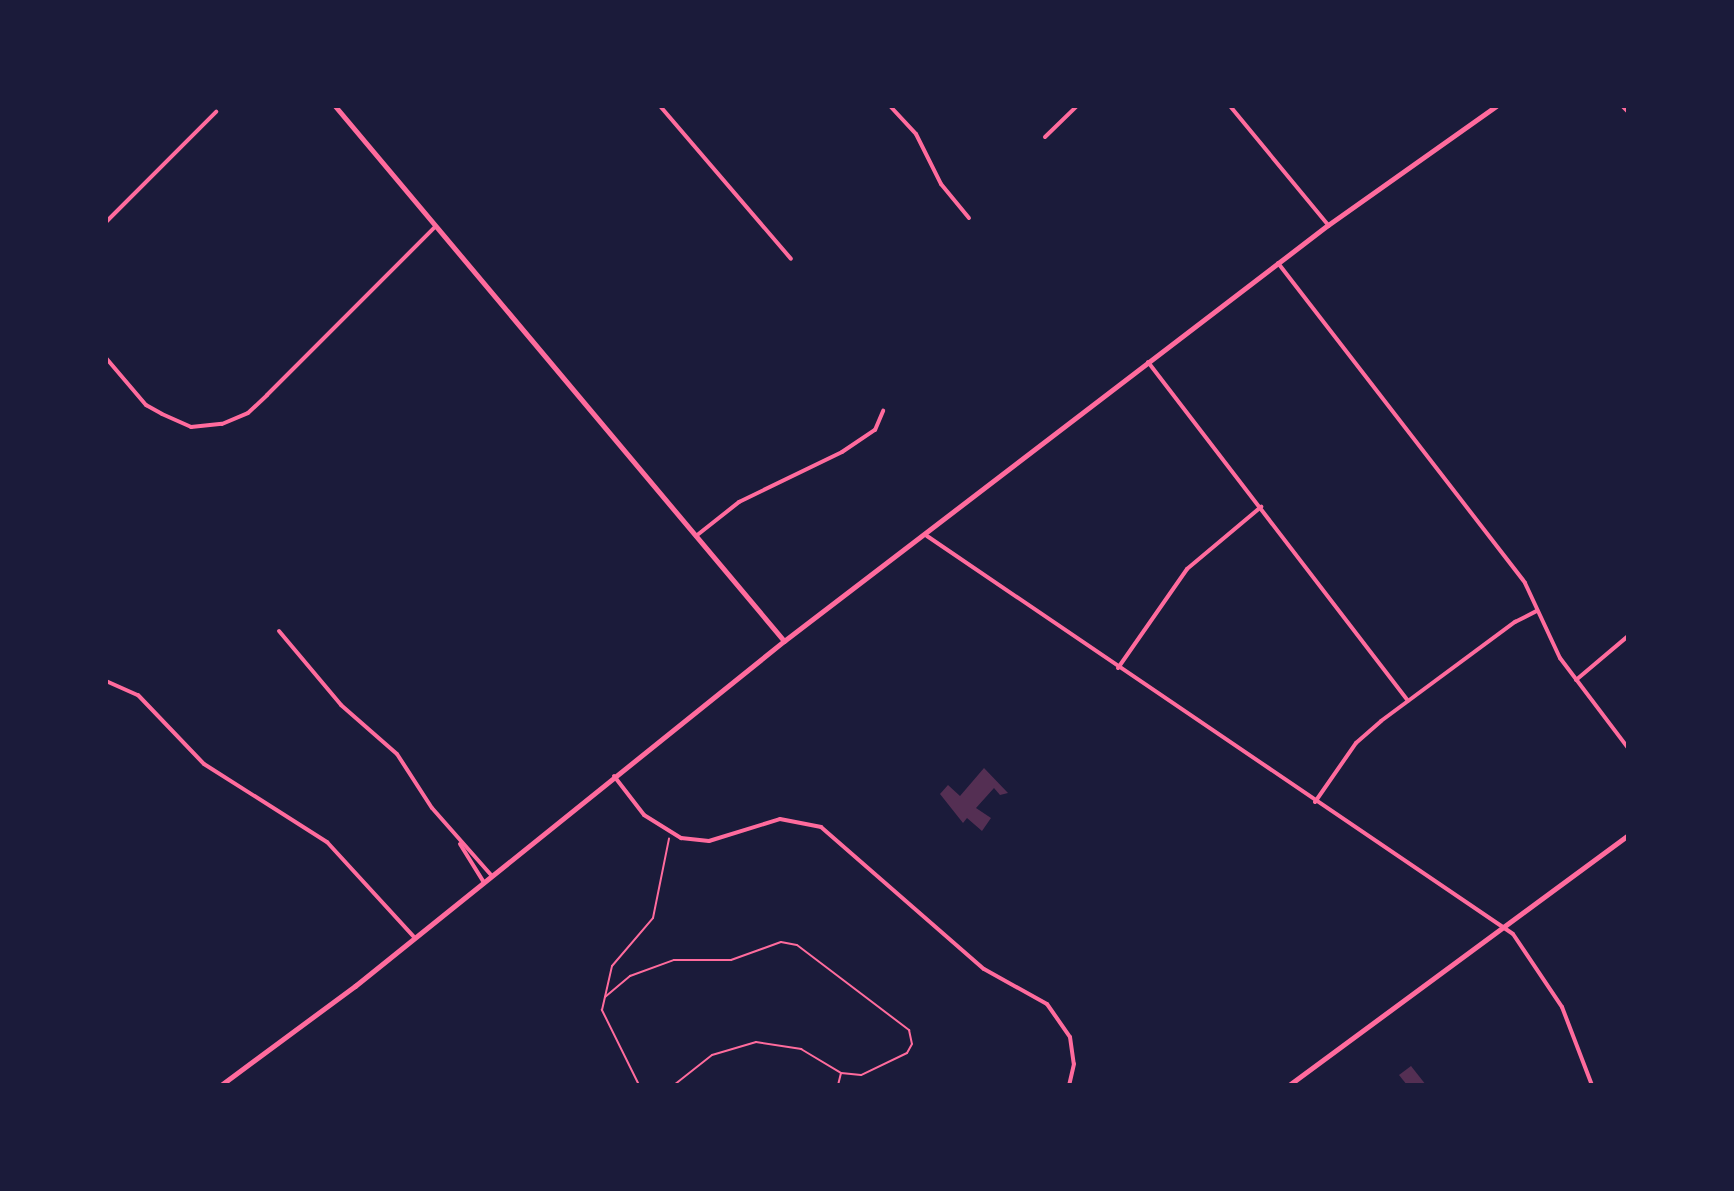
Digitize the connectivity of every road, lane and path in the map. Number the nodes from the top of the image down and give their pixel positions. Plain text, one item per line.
1 (335, 106) edge
2 (890, 106) edge
3 (1077, 106) edge
4 (1230, 106) edge
5 (1496, 106) edge
6 (1623, 106) edge
7 (663, 107) edge
8 (1628, 111) edge
9 (216, 112) dead end
10 (1045, 137) dead end
11 (969, 218) dead end
12 (106, 222) edge
13 (1328, 225) junction
14 (435, 227) junction
15 (791, 259) dead end
16 (1278, 263) junction
17 (106, 358) edge
18 (1148, 362) junction
19 (883, 411) dead end
20 (1261, 507) junction
21 (696, 536) junction
22 (927, 536) junction
23 (1537, 611) junction
24 (279, 631) dead end
25 (1628, 636) edge
26 (784, 641) junction
27 (1118, 668) junction
28 (1576, 680) junction
29 (106, 681) edge
30 (1408, 701) junction
31 (1628, 748) edge
32 (614, 776) junction
33 (1315, 802) junction
34 (670, 834) junction
35 (1628, 835) edge
36 (460, 842) junction
37 (491, 875) junction
38 (483, 881) junction
39 (1499, 928) junction
40 (415, 938) junction
41 (605, 997) junction
42 (841, 1073) junction
43 (221, 1085) edge
44 (639, 1085) edge
45 (674, 1085) edge
46 (838, 1085) edge
47 (1069, 1085) edge
48 (1289, 1085) edge
49 (1592, 1085) edge

1 - 14 street
2 - 11 street
3 - 10 street
4 - 13 street
5 - 13 street
6 - 8 street
7 - 15 street
9 - 12 street
13 - 16 street
14 - 17 street
14 - 21 street
16 - 18 street
16 - 23 street
18 - 20 street
18 - 22 street
19 - 21 street
20 - 27 street
20 - 30 street
21 - 26 street
22 - 26 street
22 - 27 street
23 - 28 street
23 - 30 street
24 - 36 street
25 - 28 street
26 - 32 street
27 - 33 street
28 - 31 street
29 - 40 street
30 - 33 street
32 - 34 street
32 - 37 street
33 - 39 street
34 - 41 path
34 - 47 street
35 - 39 street
36 - 37 street
36 - 38 street
37 - 38 street
38 - 40 street
39 - 48 street
39 - 49 street
40 - 43 street
41 - 42 path
41 - 44 path
42 - 45 path
42 - 46 path

